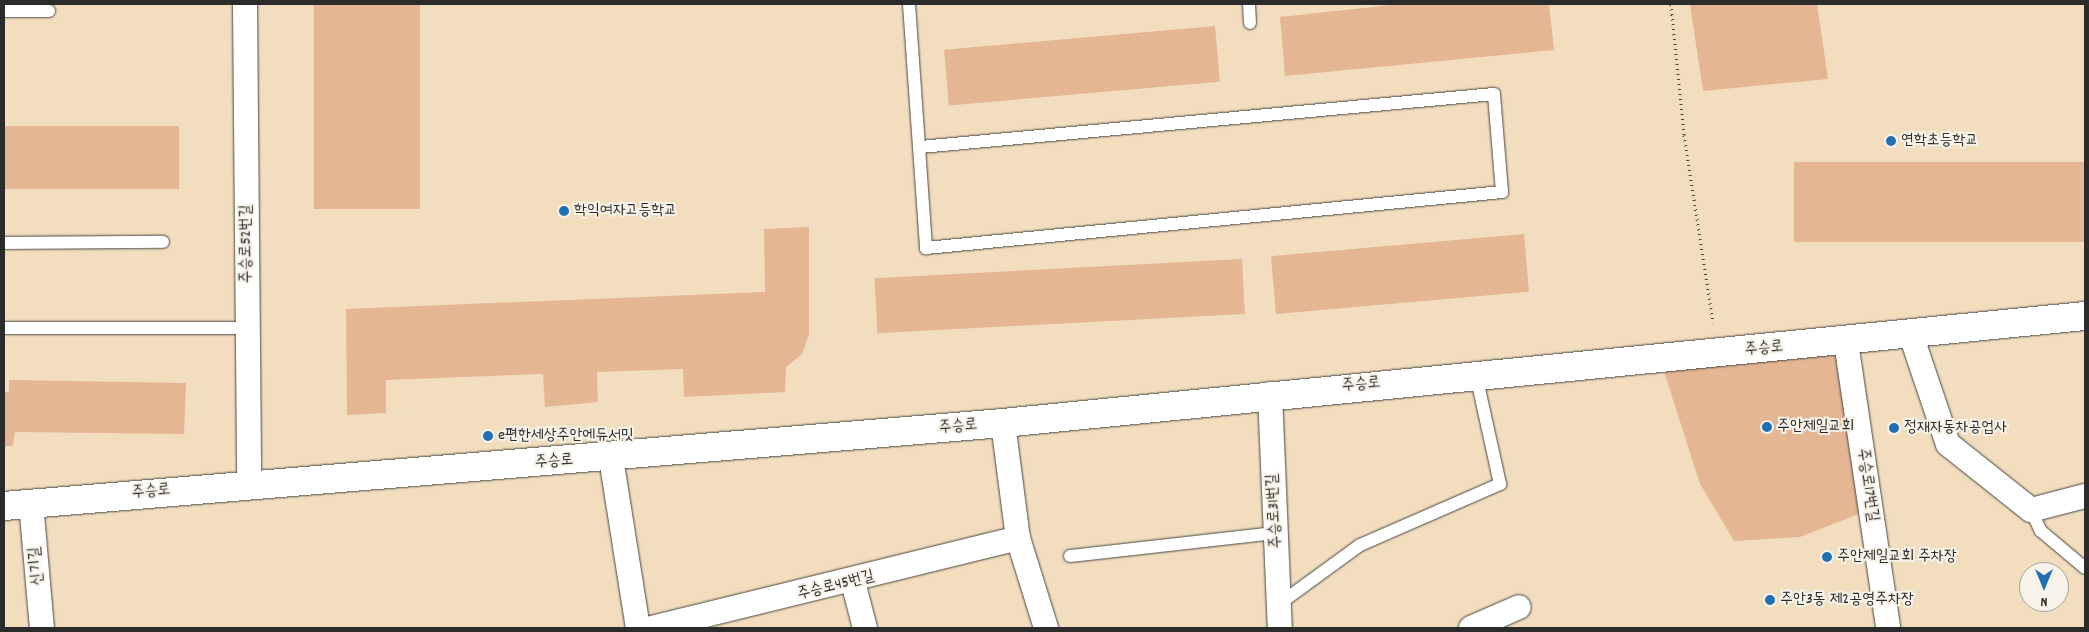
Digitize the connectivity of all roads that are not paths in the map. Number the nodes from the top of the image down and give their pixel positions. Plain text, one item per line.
1 (245, 4) edge
2 (909, 4) edge
3 (1249, 4) edge
4 (4, 11) edge
5 (49, 11) dead end
6 (1250, 23) dead end
7 (921, 147) dead end
8 (163, 242) dead end
9 (4, 243) edge
10 (2085, 316) edge
11 (4, 328) edge
12 (247, 328) junction
13 (1911, 335) junction
14 (1846, 342) junction
15 (1476, 375) junction
16 (1270, 394) junction
17 (1002, 423) junction
18 (611, 458) junction
19 (249, 484) junction
20 (2085, 496) edge
21 (31, 503) junction
22 (4, 506) edge
23 (2031, 510) junction
24 (1276, 533) junction
25 (1018, 538) junction
26 (1070, 556) dead end
27 (2085, 568) edge
28 (853, 582) junction
29 (1279, 604) junction
30 (1519, 606) dead end
31 (42, 628) edge
32 (638, 628) edge
33 (652, 628) edge
34 (865, 628) edge
35 (1046, 628) edge
36 (1280, 628) edge
37 (1471, 628) edge
38 (1888, 628) edge

1 - 12 street, 주승로52번길
2 - 7 lane
3 - 6 lane
4 - 5 lane
8 - 9 lane
10 - 13 street, 주승로
11 - 12 lane
12 - 19 street, 주승로52번길
13 - 14 street, 주승로
13 - 23 street
14 - 15 street, 주승로
14 - 38 street, 주승로17번길
15 - 16 street, 주승로
15 - 29 lane
16 - 17 street, 주승로
16 - 24 street, 주승로31번길
17 - 18 street, 주승로
17 - 25 street
18 - 19 street, 주승로
18 - 32 street
19 - 21 street, 주승로
20 - 23 street
21 - 22 street, 주승로
21 - 31 street, 신기길
23 - 27 lane
24 - 26 lane
24 - 29 street, 주승로31번길
25 - 28 street, 주승로45번길
25 - 35 street
28 - 33 street, 주승로45번길
28 - 34 street
29 - 36 street, 주승로31번길
30 - 37 street

